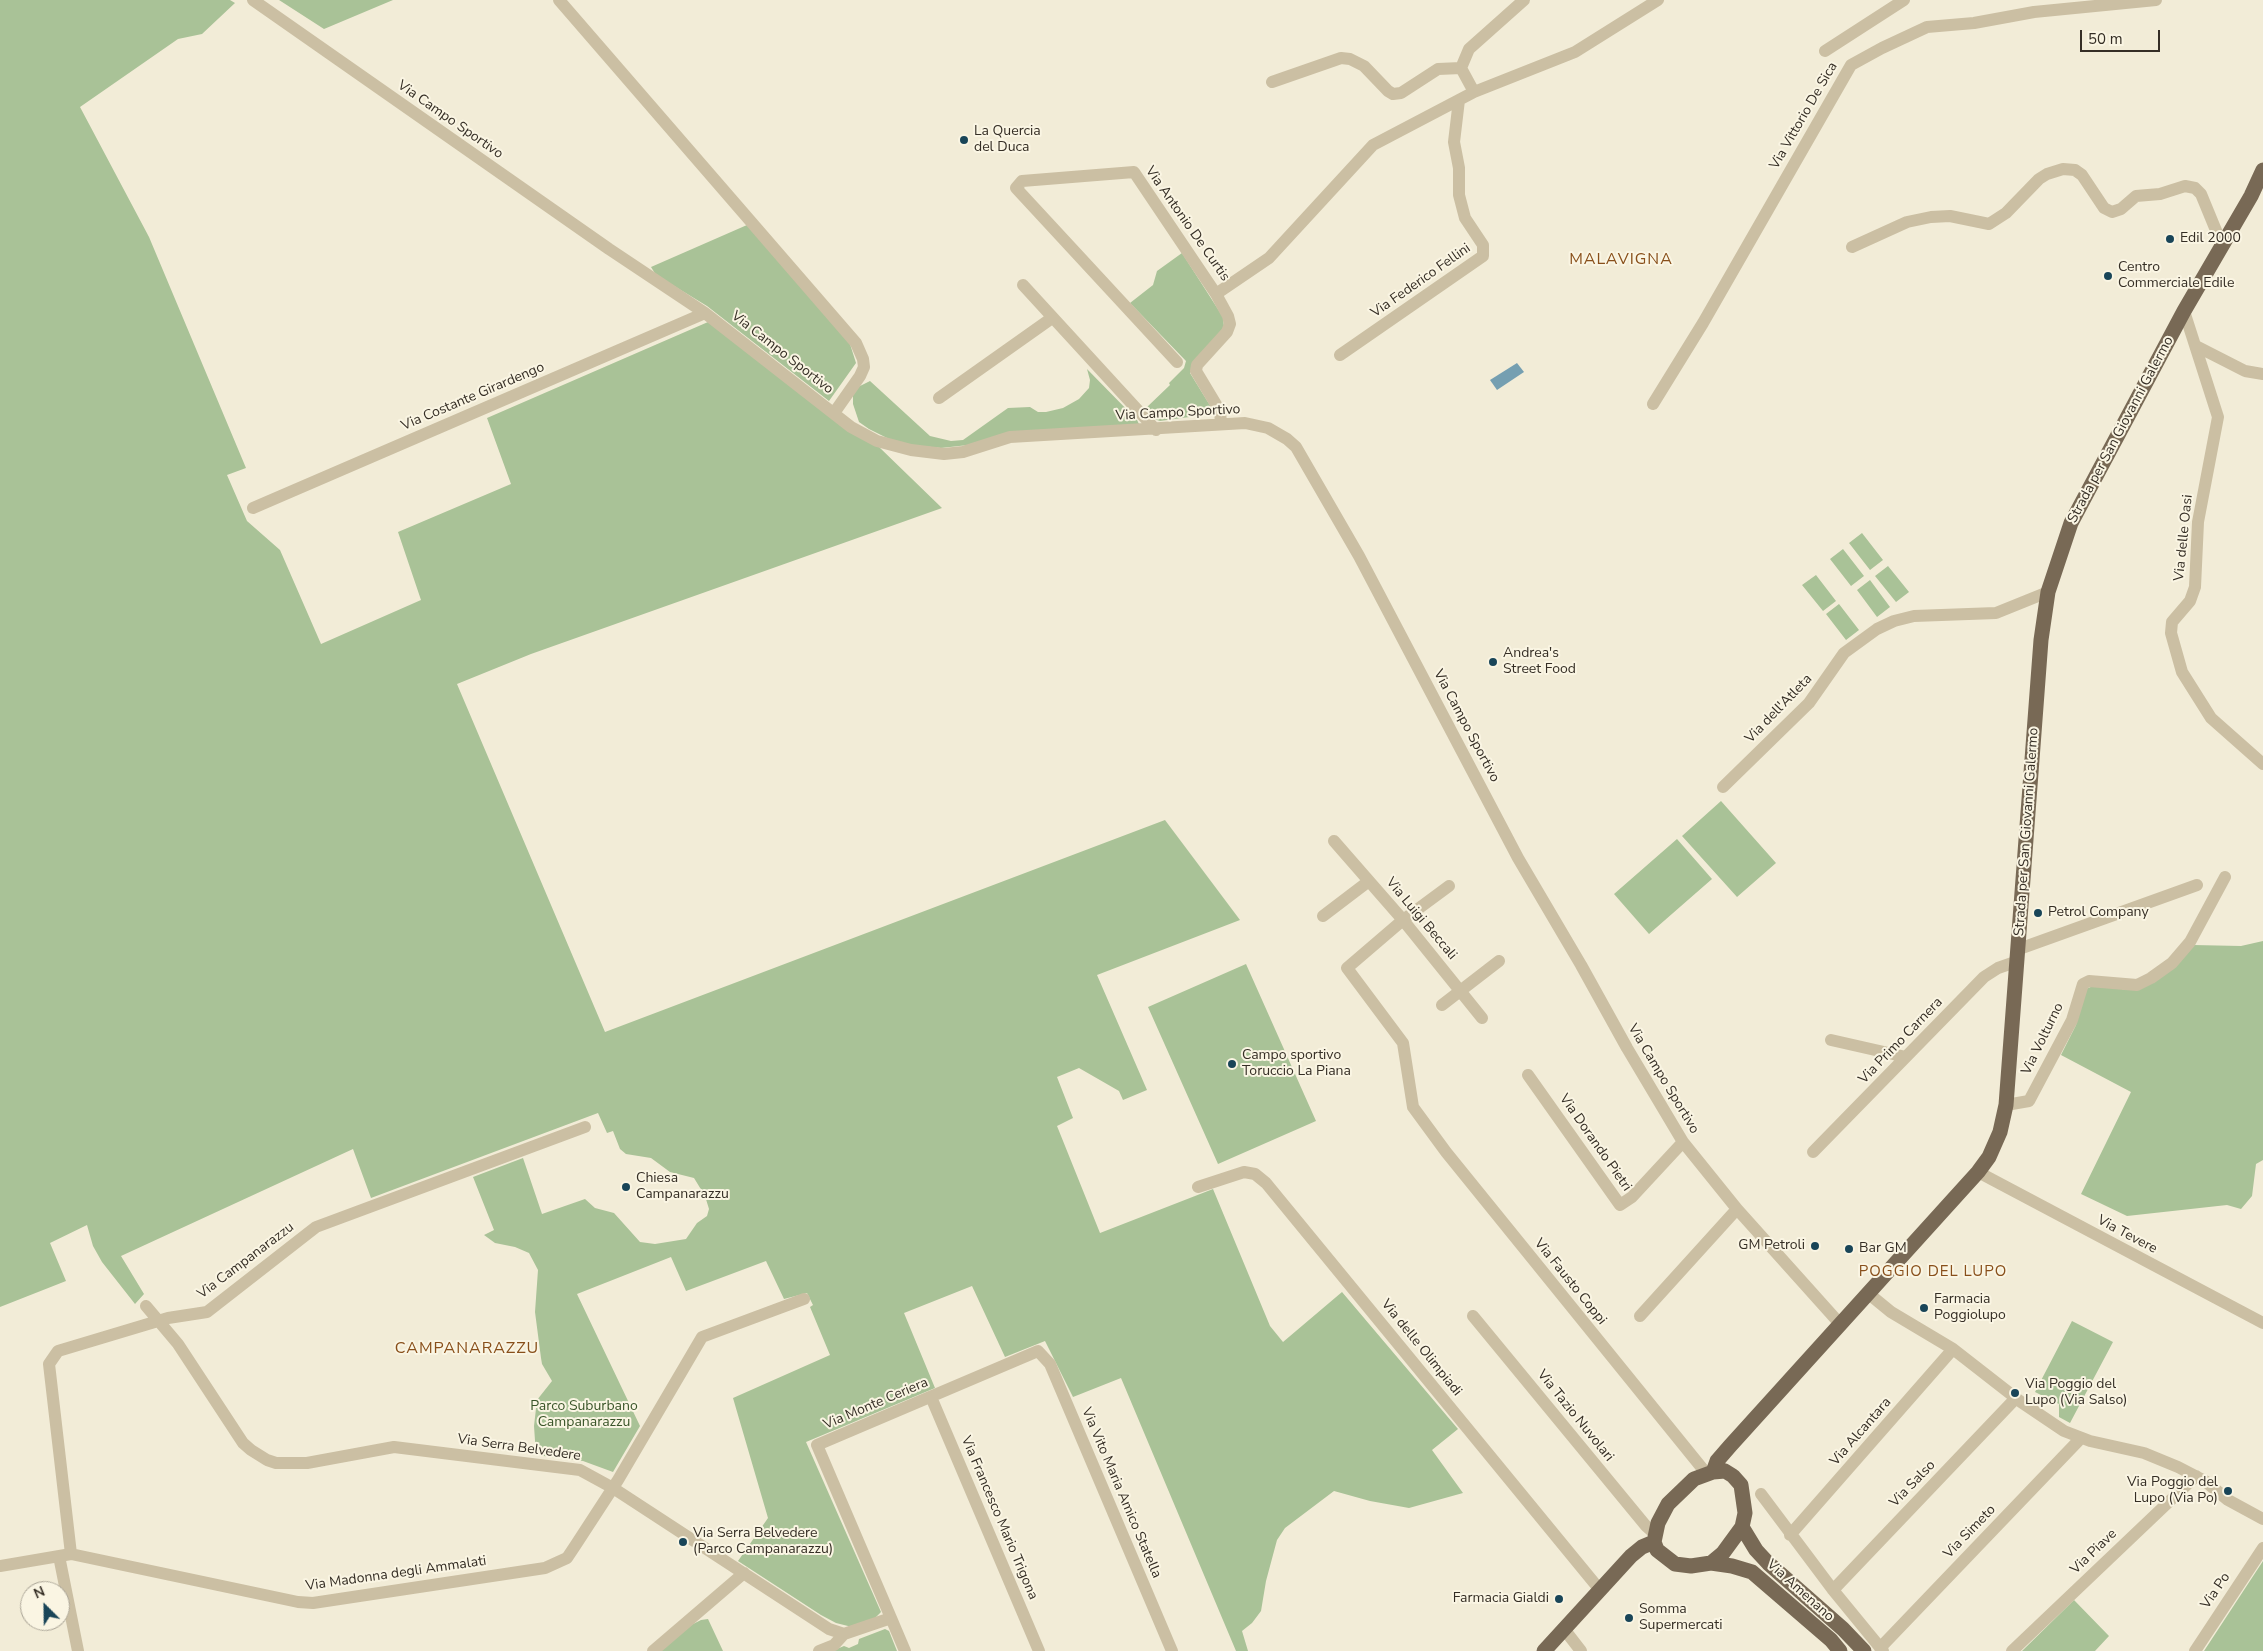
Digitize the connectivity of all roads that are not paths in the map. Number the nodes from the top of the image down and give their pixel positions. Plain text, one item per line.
1 (253, 0) edge
2 (559, 0) edge
3 (1524, 0) edge
4 (1658, 0) edge
5 (1904, 0) edge
6 (2156, 0) edge
7 (1825, 52) dead end
8 (1462, 68) junction
9 (1272, 82) dead end
10 (1474, 92) junction
11 (1460, 100) junction
12 (2263, 170) edge
13 (2222, 245) junction
14 (1852, 247) dead end
15 (1023, 285) dead end
16 (1216, 294) junction
17 (2184, 311) junction
18 (705, 313) junction
19 (1052, 318) junction
20 (2196, 346) junction
21 (1340, 355) dead end
22 (1178, 362) dead end
23 (2263, 374) edge
24 (939, 398) dead end
25 (1653, 404) dead end
26 (834, 413) junction
27 (1221, 424) junction
28 (1156, 430) junction
29 (253, 508) dead end
30 (2048, 592) junction
31 (2263, 764) edge
32 (1722, 786) dead end
33 (1334, 841) dead end
34 (2225, 876) dead end
35 (1369, 881) junction
36 (2197, 885) dead end
37 (1449, 886) dead end
38 (1324, 916) dead end
39 (1402, 920) junction
40 (2018, 955) junction
41 (1499, 960) dead end
42 (1461, 990) junction
43 (1442, 1004) dead end
44 (1482, 1018) dead end
45 (1831, 1040) dead end
46 (1906, 1057) junction
47 (1528, 1075) dead end
48 (2006, 1105) junction
49 (585, 1127) dead end
50 (1683, 1142) junction
51 (1813, 1152) dead end
52 (1978, 1172) junction
53 (1198, 1187) dead end
54 (1737, 1209) junction
55 (1869, 1294) junction
56 (804, 1299) dead end
57 (146, 1306) dead end
58 (1473, 1316) dead end
59 (1640, 1316) dead end
60 (160, 1321) junction
61 (2263, 1323) edge
62 (1841, 1325) junction
63 (1953, 1349) junction
64 (1038, 1351) joint
65 (931, 1397) junction
66 (2016, 1398) junction
67 (2080, 1438) junction
68 (1730, 1446) junction
69 (1709, 1472) junction
70 (1733, 1476) junction
71 (2196, 1476) junction
72 (613, 1488) junction
73 (1761, 1494) dead end
74 (2263, 1519) edge
75 (1742, 1528) junction
76 (1790, 1535) junction
77 (1656, 1543) junction
78 (2263, 1548) edge
79 (65, 1555) junction
80 (1711, 1563) junction
81 (0, 1566) edge
82 (744, 1573) junction
83 (1600, 1590) junction
84 (1833, 1590) junction
85 (891, 1618) junction
86 (1564, 1629) junction
87 (844, 1634) junction
88 (1882, 1649) edge
89 (78, 1651) edge
90 (653, 1651) edge
91 (819, 1651) edge
92 (905, 1651) edge
93 (1039, 1651) edge
94 (1172, 1651) edge
95 (1544, 1651) edge
96 (1581, 1651) edge
97 (1840, 1651) edge
98 (1864, 1651) edge
99 (2012, 1651) edge
100 (2195, 1651) edge

1 - 18 street, Via Campo Sportivo
2 - 26 street
3 - 8 street
4 - 10 street, Via Antonio De Curtis
5 - 7 street
6 - 25 street, Via Vittorio De Sica
8 - 9 street
8 - 10 street
10 - 11 street, Via Antonio De Curtis
11 - 16 street, Via Antonio De Curtis
11 - 21 street, Via Federico Fellini
12 - 13 main road, Strada per San Giovanni Galermo
13 - 14 street
13 - 17 main road, Strada per San Giovanni Galermo
15 - 19 street
16 - 22 street, Via Antonio De Curtis
16 - 27 street
17 - 20 street, Via delle Oasi
17 - 30 main road, Strada per San Giovanni Galermo
18 - 26 street, Via Campo Sportivo
18 - 29 street, Via Costante Girardengo
19 - 24 street
19 - 28 street
20 - 23 street
20 - 31 street, Via delle Oasi
26 - 28 street, Via Campo Sportivo
27 - 28 street, Via Campo Sportivo
27 - 50 street, Via Campo Sportivo
30 - 32 street, Via dell'Atleta
30 - 40 main road, Strada per San Giovanni Galermo
33 - 35 street, Via Luigi Beccali
34 - 48 street, Via Volturno
35 - 38 street
35 - 39 street, Via Luigi Beccali
36 - 40 street, Via Primo Carnera
37 - 39 street
39 - 42 street, Via Luigi Beccali
39 - 69 street, Via Fausto Coppi
40 - 46 street, Via Primo Carnera
40 - 48 main road, Strada per San Giovanni Galermo
41 - 42 street
42 - 43 street
42 - 44 street, Via Luigi Beccali
45 - 46 street
46 - 51 street, Via Primo Carnera
47 - 50 street, Via Dorando Pietri
48 - 52 main road, Strada per San Giovanni Galermo
49 - 60 street, Via Campanarazzu
50 - 54 street, Via Campo Sportivo
52 - 55 main road, Strada per San Giovanni Galermo
52 - 61 street, Via Tevere
53 - 83 street, Via delle Olimpiadi
54 - 59 street
54 - 62 street, Via Campo Sportivo
55 - 62 main road, Strada per San Giovanni Galermo
55 - 63 street
56 - 72 street, Via Madonna degli Ammalati
57 - 60 street, Via Serra Belvedere
58 - 77 street, Via Tazio Nuvolari
60 - 72 street, Via Serra Belvedere
60 - 79 street, Via Campanarazzu
62 - 68 main road, Strada per San Giovanni Galermo
63 - 66 street
63 - 76 street, Via Alcantara
64 - 65 street, Via Monte Ceriera
64 - 94 street, Via Vito Maria Amico Statella
65 - 85 street, Via Monte Ceriera
65 - 93 street, Via Francesco Mario Trigona
66 - 67 street
66 - 84 street, Via Salso
67 - 71 street
67 - 88 street, Via Simeto
68 - 69 main road, Strada per San Giovanni Galermo
68 - 70 main road
69 - 70 main road
69 - 77 main road
70 - 75 main road
71 - 74 street
71 - 99 street, Via Piave
72 - 79 street, Via Madonna degli Ammalati
72 - 82 street, Via Serra Belvedere
73 - 76 street
75 - 80 main road
75 - 98 main road, Via Amenano
76 - 84 street
77 - 80 main road
77 - 83 main road
78 - 100 street, Via Po
79 - 81 street, Via Madonna degli Ammalati
79 - 89 street, Via Campanarazzu
80 - 97 main road, Via Amenano
82 - 87 street, Via Serra Belvedere
82 - 90 street
83 - 86 main road
84 - 88 street
85 - 87 street
85 - 92 street
86 - 95 main road
86 - 96 street
87 - 91 street

